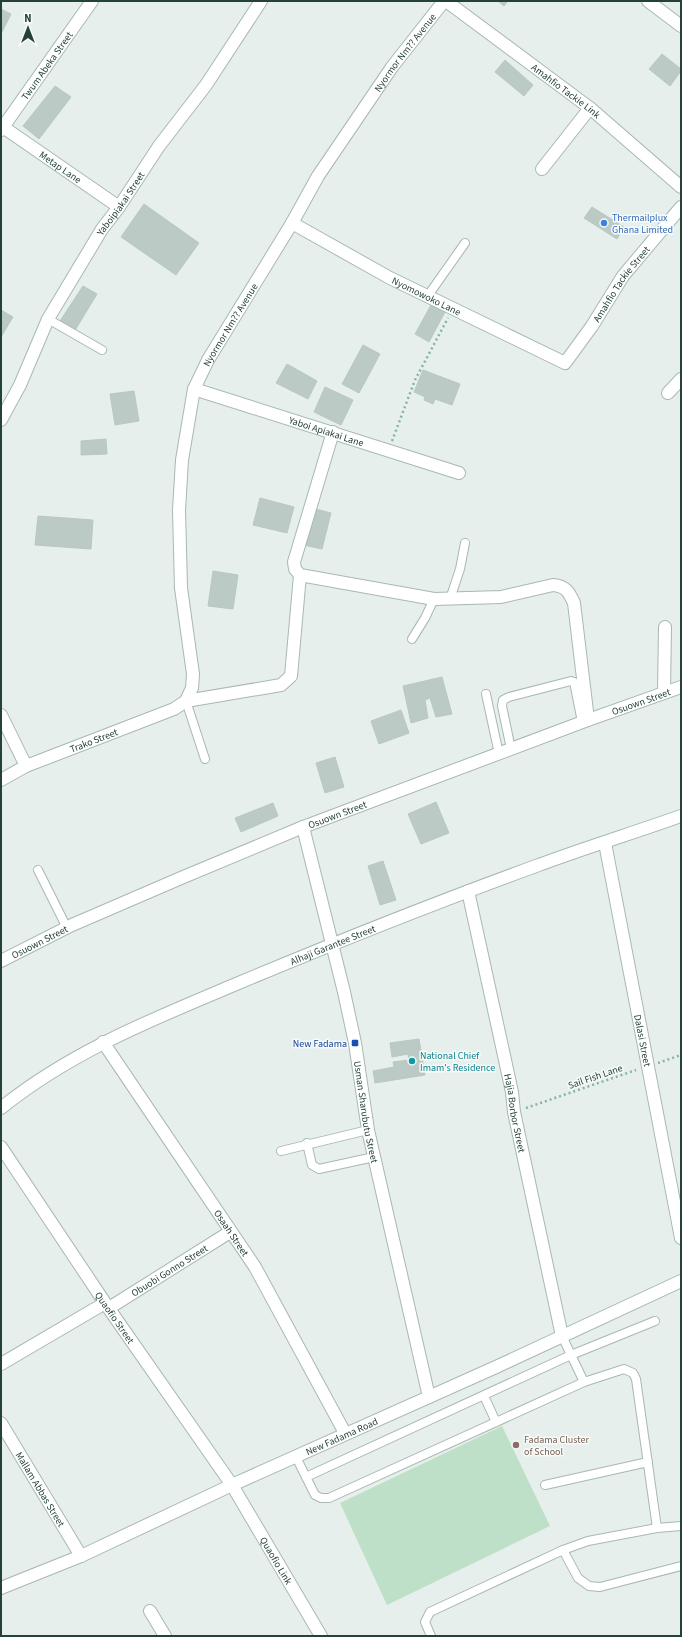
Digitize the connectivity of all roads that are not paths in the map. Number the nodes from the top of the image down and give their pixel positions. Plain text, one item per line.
1 (92, 1) edge
2 (261, 1) edge
3 (445, 1) edge
4 (648, 1) edge
5 (681, 26) edge
6 (590, 108) junction
7 (2, 128) edge
8 (542, 169) dead end
9 (681, 187) edge
10 (119, 207) junction
11 (681, 207) edge
12 (292, 223) junction
13 (465, 243) dead end
14 (427, 297) junction
15 (48, 319) junction
16 (102, 350) dead end
17 (565, 363) joint
18 (681, 379) edge
19 (194, 389) junction
20 (668, 393) dead end
21 (1, 420) edge
22 (333, 432) junction
23 (459, 473) dead end
24 (465, 543) dead end
25 (300, 575) junction
26 (434, 599) junction
27 (450, 599) junction
28 (664, 627) dead end
29 (412, 639) dead end
30 (681, 687) edge
31 (664, 693) junction
32 (486, 694) dead end
33 (186, 701) junction
34 (1, 716) edge
35 (585, 721) junction
36 (511, 749) junction
37 (499, 754) junction
38 (205, 759) dead end
39 (26, 766) junction
40 (1, 780) edge
41 (681, 816) edge
42 (303, 827) junction
43 (605, 843) junction
44 (38, 870) dead end
45 (468, 891) junction
46 (67, 928) junction
47 (332, 944) junction
48 (1, 962) edge
49 (104, 1042) junction
50 (1, 1108) edge
51 (368, 1130) junction
52 (307, 1144) junction
53 (1, 1147) edge
54 (281, 1151) dead end
55 (374, 1157) junction
56 (230, 1232) junction
57 (681, 1238) edge
58 (681, 1281) edge
59 (107, 1306) junction
60 (655, 1321) dead end
61 (562, 1336) junction
62 (571, 1355) junction
63 (1, 1364) edge
64 (584, 1382) junction
65 (484, 1396) junction
66 (428, 1397) junction
67 (496, 1422) junction
68 (1, 1423) edge
69 (346, 1433) junction
70 (296, 1457) junction
71 (648, 1462) junction
72 (306, 1477) junction
73 (232, 1485) junction
74 (545, 1485) dead end
75 (681, 1526) edge
76 (657, 1528) junction
77 (564, 1550) junction
78 (81, 1556) junction
79 (681, 1566) edge
80 (1, 1588) edge
81 (150, 1611) dead end
82 (165, 1636) edge
83 (321, 1636) edge
84 (431, 1636) edge

1 - 7 street, Twum Abeka Street
2 - 10 street, Yaboipiakai Street
3 - 6 street, Amahfio Tackie Link
3 - 12 street, Nyormor Nm?? Avenue
4 - 5 street
6 - 8 street
6 - 9 street, Amahfio Tackie Link
7 - 10 street, Metap Lane
10 - 15 street, Yaboipiakai Street
11 - 17 street, Amahfio Tackie Street
12 - 14 street, Nyomowoko Lane
12 - 19 street, Nyormor Nm?? Avenue
13 - 14 lane
14 - 17 street, Nyomowoko Lane
15 - 16 lane
15 - 21 street, Yaboipiakai Street
18 - 20 street
19 - 22 street, Yaboi Apiakai Lane
19 - 33 street, Nyormor Nm?? Avenue
22 - 23 street, Yaboi Apiakai Lane
22 - 25 street, Trako Street
24 - 27 lane
25 - 26 street
25 - 33 street, Trako Street
26 - 27 street
26 - 29 lane
27 - 35 street
28 - 31 street
30 - 31 street, Osuown Street
31 - 35 street, Osuown Street
32 - 37 lane
33 - 38 lane
33 - 39 street, Trako Street
34 - 39 street
35 - 36 street, Osuown Street
35 - 36 lane
36 - 37 street, Osuown Street
37 - 42 street, Osuown Street
39 - 40 street, Trako Street
41 - 43 street, Alhaji Garantee Street
42 - 46 street, Osuown Street
42 - 47 street, Usman Sharubutu Street
43 - 45 street, Alhaji Garantee Street
43 - 57 street, Dalasi Street
44 - 46 lane
45 - 47 street, Alhaji Garantee Street
45 - 61 street, Hajia Borbor Street
46 - 48 street, Osuown Street
47 - 49 street, Alhaji Garantee Street
47 - 51 street, Usman Sharubutu Street
49 - 50 street, Alhaji Garantee Street
49 - 56 street, Osaah Street
51 - 52 lane
51 - 55 street, Usman Sharubutu Street
52 - 54 lane
52 - 55 lane
53 - 59 street, Quaofio Street
55 - 66 street, Usman Sharubutu Street
56 - 59 street, Obuobi Gonno Street
56 - 69 street, Osaah Street
58 - 61 street, New Fadama Road
59 - 63 street, Obuobi Gonno Street
59 - 73 street, Quaofio Street
60 - 62 lane
61 - 62 lane
61 - 66 street, New Fadama Road
62 - 64 lane
62 - 65 lane
64 - 67 lane
64 - 71 lane
65 - 67 lane
65 - 72 lane
66 - 69 street, New Fadama Road
67 - 72 lane
68 - 78 street, Mallam Abbas Street
69 - 70 street, New Fadama Road
70 - 72 lane
70 - 73 street, New Fadama Road
71 - 74 lane
71 - 76 lane
73 - 78 street, New Fadama Road
73 - 83 street, Quaofio Link
75 - 76 lane
76 - 77 lane
77 - 79 lane
77 - 84 lane
78 - 80 street, New Fadama Road
81 - 82 street

